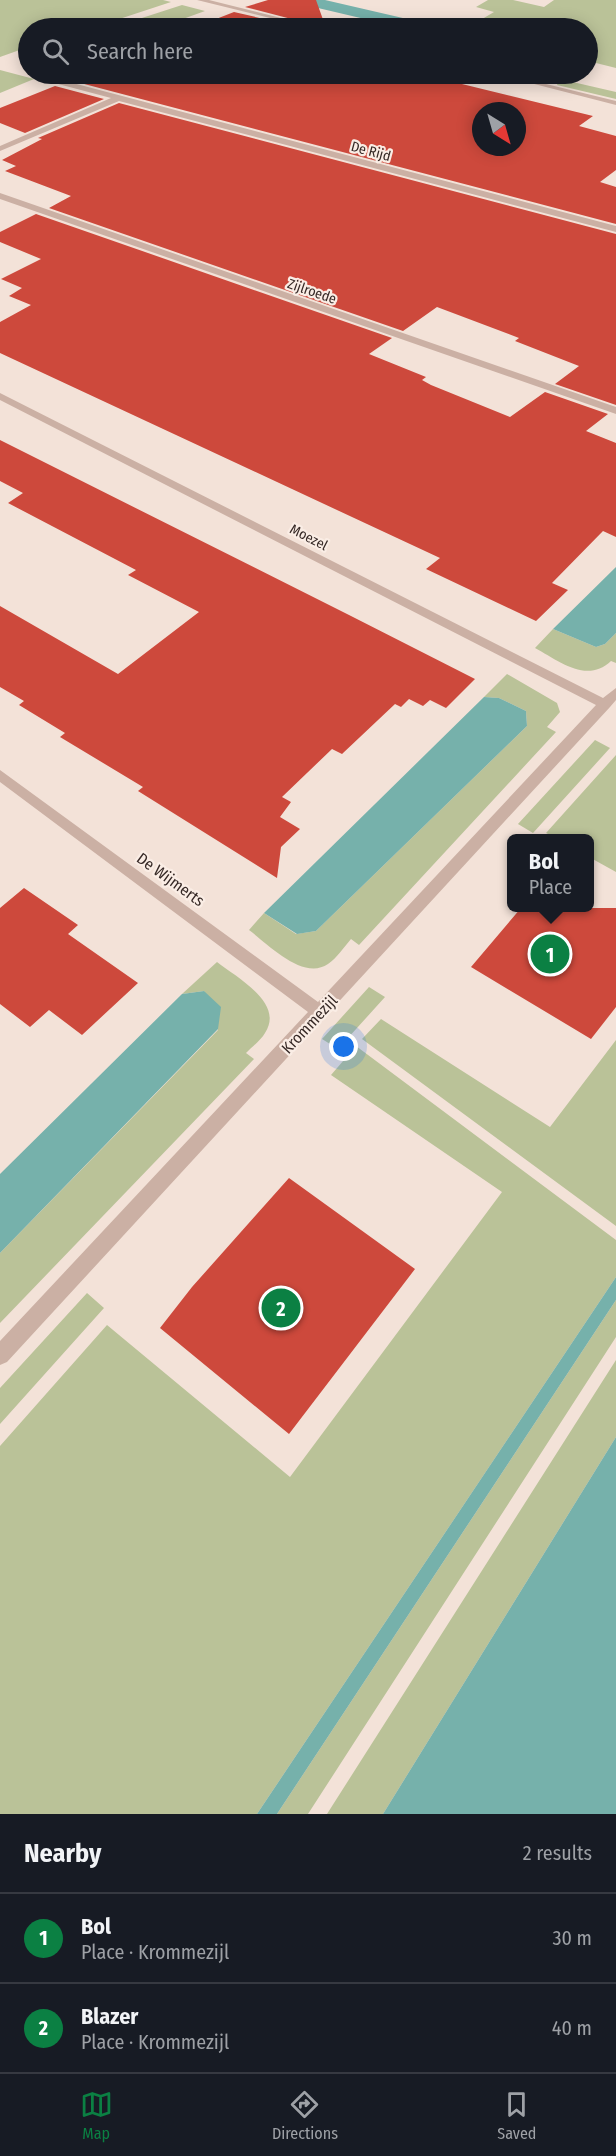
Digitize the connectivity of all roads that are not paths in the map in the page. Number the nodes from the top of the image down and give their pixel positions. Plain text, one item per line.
1 (200, 0) edge
2 (275, 18) edge
3 (68, 84) edge
4 (539, 84) edge
5 (118, 98) junction
6 (616, 103) edge
7 (0, 149) edge
8 (0, 196) edge
9 (616, 230) edge
10 (0, 396) edge
11 (616, 411) edge
12 (610, 698) edge
13 (0, 775) edge
14 (320, 1012) junction
15 (0, 1355) edge

1 - 2 street
3 - 5 street, De Rijd
4 - 6 street
5 - 7 street
5 - 9 street, De Rijd
8 - 11 street, Zijlroede
10 - 12 street, Moezel
12 - 14 street, Krommezijl
13 - 14 street, De Wijmerts
14 - 15 street, Krommezijl

